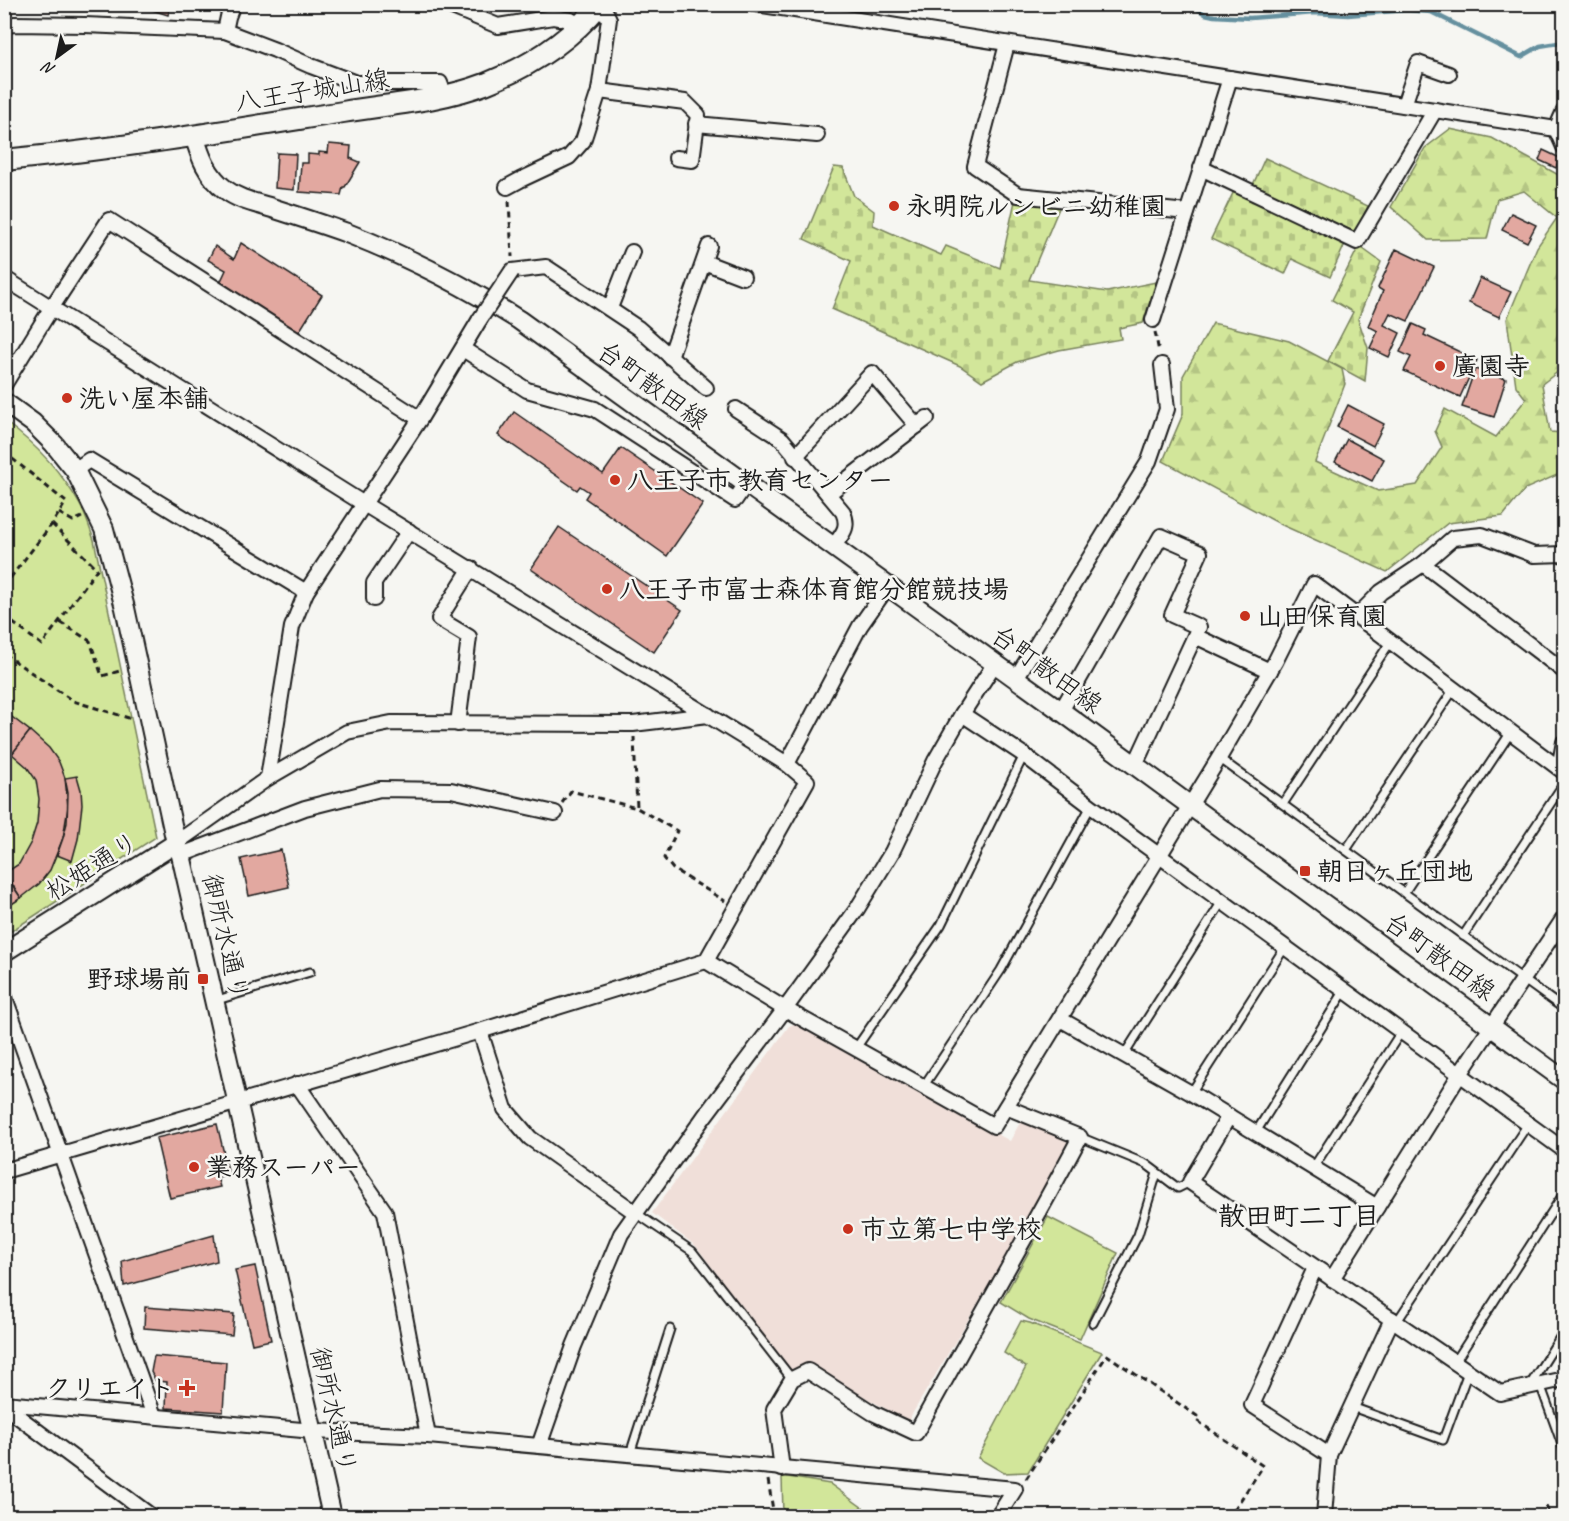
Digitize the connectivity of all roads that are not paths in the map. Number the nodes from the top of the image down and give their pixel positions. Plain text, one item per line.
1 (233, 4) edge
2 (445, 4) edge
3 (601, 4) edge
4 (756, 4) edge
5 (580, 25) junction
6 (4, 26) edge
7 (225, 31) junction
8 (1007, 44) junction
9 (1449, 74) dead end
10 (1230, 78) junction
11 (599, 91) junction
12 (445, 96) junction
13 (1404, 105) junction
14 (1435, 110) junction
15 (1564, 111) edge
16 (696, 124) junction
17 (1556, 129) junction
18 (194, 135) junction
19 (817, 135) dead end
20 (1564, 147) edge
21 (676, 158) dead end
22 (4, 160) edge
23 (1201, 168) junction
24 (507, 187) road end
25 (1187, 212) junction
26 (709, 246) dead end
27 (632, 252) dead end
28 (704, 262) junction
29 (743, 277) dead end
30 (4, 278) edge
31 (52, 307) junction
32 (610, 308) junction
33 (1153, 320) road end
34 (463, 349) junction
35 (670, 357) junction
36 (1161, 365) road end
37 (4, 385) edge
38 (706, 388) dead end
39 (4, 402) edge
40 (736, 409) dead end
41 (420, 419) junction
42 (795, 457) junction
43 (75, 470) junction
44 (746, 484) junction
45 (828, 494) junction
46 (364, 504) junction
47 (409, 531) junction
48 (833, 547) junction
49 (1564, 554) edge
50 (1423, 564) junction
51 (471, 568) junction
52 (888, 586) junction
53 (306, 592) junction
54 (374, 600) dead end
55 (1357, 616) junction
56 (1195, 636) junction
57 (1391, 641) junction
58 (995, 663) junction
59 (1270, 671) junction
60 (1564, 671) edge
61 (1016, 678) junction
62 (1454, 689) junction
63 (1062, 711) junction
64 (962, 714) junction
65 (708, 715) junction
66 (458, 724) junction
67 (1511, 732) junction
68 (1564, 742) edge
69 (1024, 755) junction
70 (1219, 758) junction
71 (787, 764) junction
72 (1135, 765) junction
73 (1562, 770) edge
74 (268, 778) junction
75 (1564, 783) edge
76 (1190, 804) junction
77 (1283, 804) junction
78 (1091, 806) junction
79 (555, 813) road end
80 (178, 849) junction
81 (1346, 850) junction
82 (1160, 855) junction
83 (1404, 893) junction
84 (1222, 900) junction
85 (1564, 918) edge
86 (1463, 936) junction
87 (1285, 947) junction
88 (4, 952) edge
89 (706, 962) junction
90 (310, 972) dead end
91 (1524, 979) junction
92 (1345, 990) junction
93 (4, 995) edge
94 (214, 1001) junction
95 (785, 1009) junction
96 (1564, 1009) edge
97 (1060, 1019) junction
98 (1492, 1027) junction
99 (480, 1031) junction
100 (1401, 1032) junction
101 (856, 1048) junction
102 (1124, 1055) junction
103 (1460, 1074) junction
104 (1564, 1080) edge
105 (297, 1084) junction
106 (923, 1087) junction
107 (1191, 1093) junction
108 (238, 1102) junction
109 (1006, 1107) junction
110 (1229, 1116) junction
111 (1528, 1124) junction
112 (1256, 1132) junction
113 (1080, 1137) junction
114 (1564, 1150) edge
115 (61, 1154) junction
116 (1313, 1168) junction
117 (4, 1171) edge
118 (1157, 1173) junction
119 (1190, 1182) junction
120 (1564, 1193) edge
121 (1377, 1208) junction
122 (636, 1213) junction
123 (1315, 1268) junction
124 (1332, 1279) junction
125 (1394, 1321) junction
126 (1094, 1323) dead end
127 (670, 1329) dead end
128 (1564, 1331) edge
129 (1455, 1362) junction
130 (1468, 1372) junction
131 (792, 1379) junction
132 (1564, 1379) edge
133 (1534, 1386) junction
134 (4, 1404) edge
135 (1352, 1407) junction
136 (154, 1416) junction
137 (313, 1431) junction
138 (428, 1436) junction
139 (539, 1446) junction
140 (1564, 1450) edge
141 (630, 1454) junction
142 (1329, 1455) junction
143 (782, 1469) junction
144 (151, 1516) edge
145 (332, 1516) edge
146 (998, 1516) edge
147 (1324, 1516) edge

1 - 7 street
2 - 5 street
3 - 5 main road, 八王子城山線
3 - 11 street
4 - 8 street
5 - 12 main road, 八王子城山線
6 - 7 street
7 - 12 street
8 - 10 street
8 - 25 street
9 - 13 street
10 - 13 street
10 - 23 street
11 - 16 street
11 - 24 street
12 - 18 main road, 八王子城山線
13 - 14 street
14 - 17 street
14 - 23 street
15 - 17 street
16 - 19 street
16 - 21 street
17 - 20 street
18 - 22 main road, 八王子城山線
18 - 44 street, 台町散田線
23 - 25 street
25 - 33 street
26 - 28 street
27 - 32 street
28 - 29 street
28 - 35 street
30 - 31 street
31 - 37 street
31 - 41 street
31 - 46 street
32 - 34 street, bridge
32 - 35 street
34 - 41 street
34 - 44 street
35 - 38 street
36 - 61 street
39 - 43 street, 御所水通り
40 - 42 street
41 - 46 street
42 - 45 street
42 - 45 street
43 - 53 street
43 - 80 street, 御所水通り
44 - 48 street, 台町散田線
45 - 48 street
46 - 47 street
46 - 53 street
47 - 51 street
47 - 54 street
48 - 52 street, 台町散田線
49 - 50 street
50 - 55 street
50 - 60 street
51 - 65 street
51 - 66 street
52 - 58 street, 台町散田線
52 - 71 street
53 - 74 street
55 - 57 street
55 - 59 street
56 - 59 street
56 - 63 street
56 - 72 street
57 - 62 street
57 - 77 lane
58 - 61 street, 台町散田線
58 - 64 street
59 - 70 street
61 - 63 street, 台町散田線
62 - 67 street
62 - 81 lane
63 - 72 street, 台町散田線
64 - 69 street
64 - 95 street
65 - 66 street
65 - 71 street
66 - 74 street
67 - 73 street
67 - 83 lane
68 - 73 street
69 - 78 street
69 - 101 lane
70 - 76 street
70 - 77 lane
71 - 89 street
72 - 76 street, 台町散田線
74 - 80 street
75 - 86 lane
76 - 82 street
76 - 98 street, 台町散田線
77 - 81 lane
78 - 82 street
78 - 106 lane
79 - 80 street
80 - 88 street, 松姫通り
80 - 94 street, 御所水通り
81 - 83 lane
82 - 84 street
82 - 97 street
83 - 86 lane
84 - 87 street
84 - 102 lane
85 - 91 street
86 - 91 lane
87 - 92 street
87 - 107 lane
89 - 95 street
89 - 99 street
90 - 94 lane
91 - 96 lane
91 - 98 street
92 - 100 street
92 - 112 lane
93 - 115 street
94 - 108 street, 御所水通り
95 - 101 street
95 - 122 street
97 - 102 street
97 - 109 street
98 - 103 street
98 - 104 street, 台町散田線
99 - 105 street
99 - 122 street
100 - 103 street
100 - 116 lane
101 - 106 street
102 - 107 street
103 - 111 street
103 - 121 street
105 - 108 street
105 - 138 street
106 - 109 street
107 - 110 street
108 - 115 street
108 - 137 street, 御所水通り
109 - 113 street
110 - 112 street
110 - 119 street
111 - 114 street
111 - 125 lane
112 - 116 street
113 - 118 lane
113 - 131 street
115 - 117 street
115 - 136 street
116 - 121 street
118 - 119 lane
118 - 126 lane
119 - 123 street
120 - 129 lane
121 - 124 street
122 - 131 lane
122 - 139 street
123 - 124 street
123 - 142 street
124 - 125 street
125 - 129 street
125 - 135 street
127 - 141 lane
128 - 133 lane
129 - 130 street
130 - 133 street
130 - 135 lane
131 - 143 street
132 - 133 street
133 - 140 lane
134 - 136 street
134 - 144 street
135 - 142 street
136 - 137 street
137 - 138 street
137 - 145 street, 御所水通り
138 - 139 street
139 - 141 street
141 - 143 street
142 - 147 street
143 - 146 street

